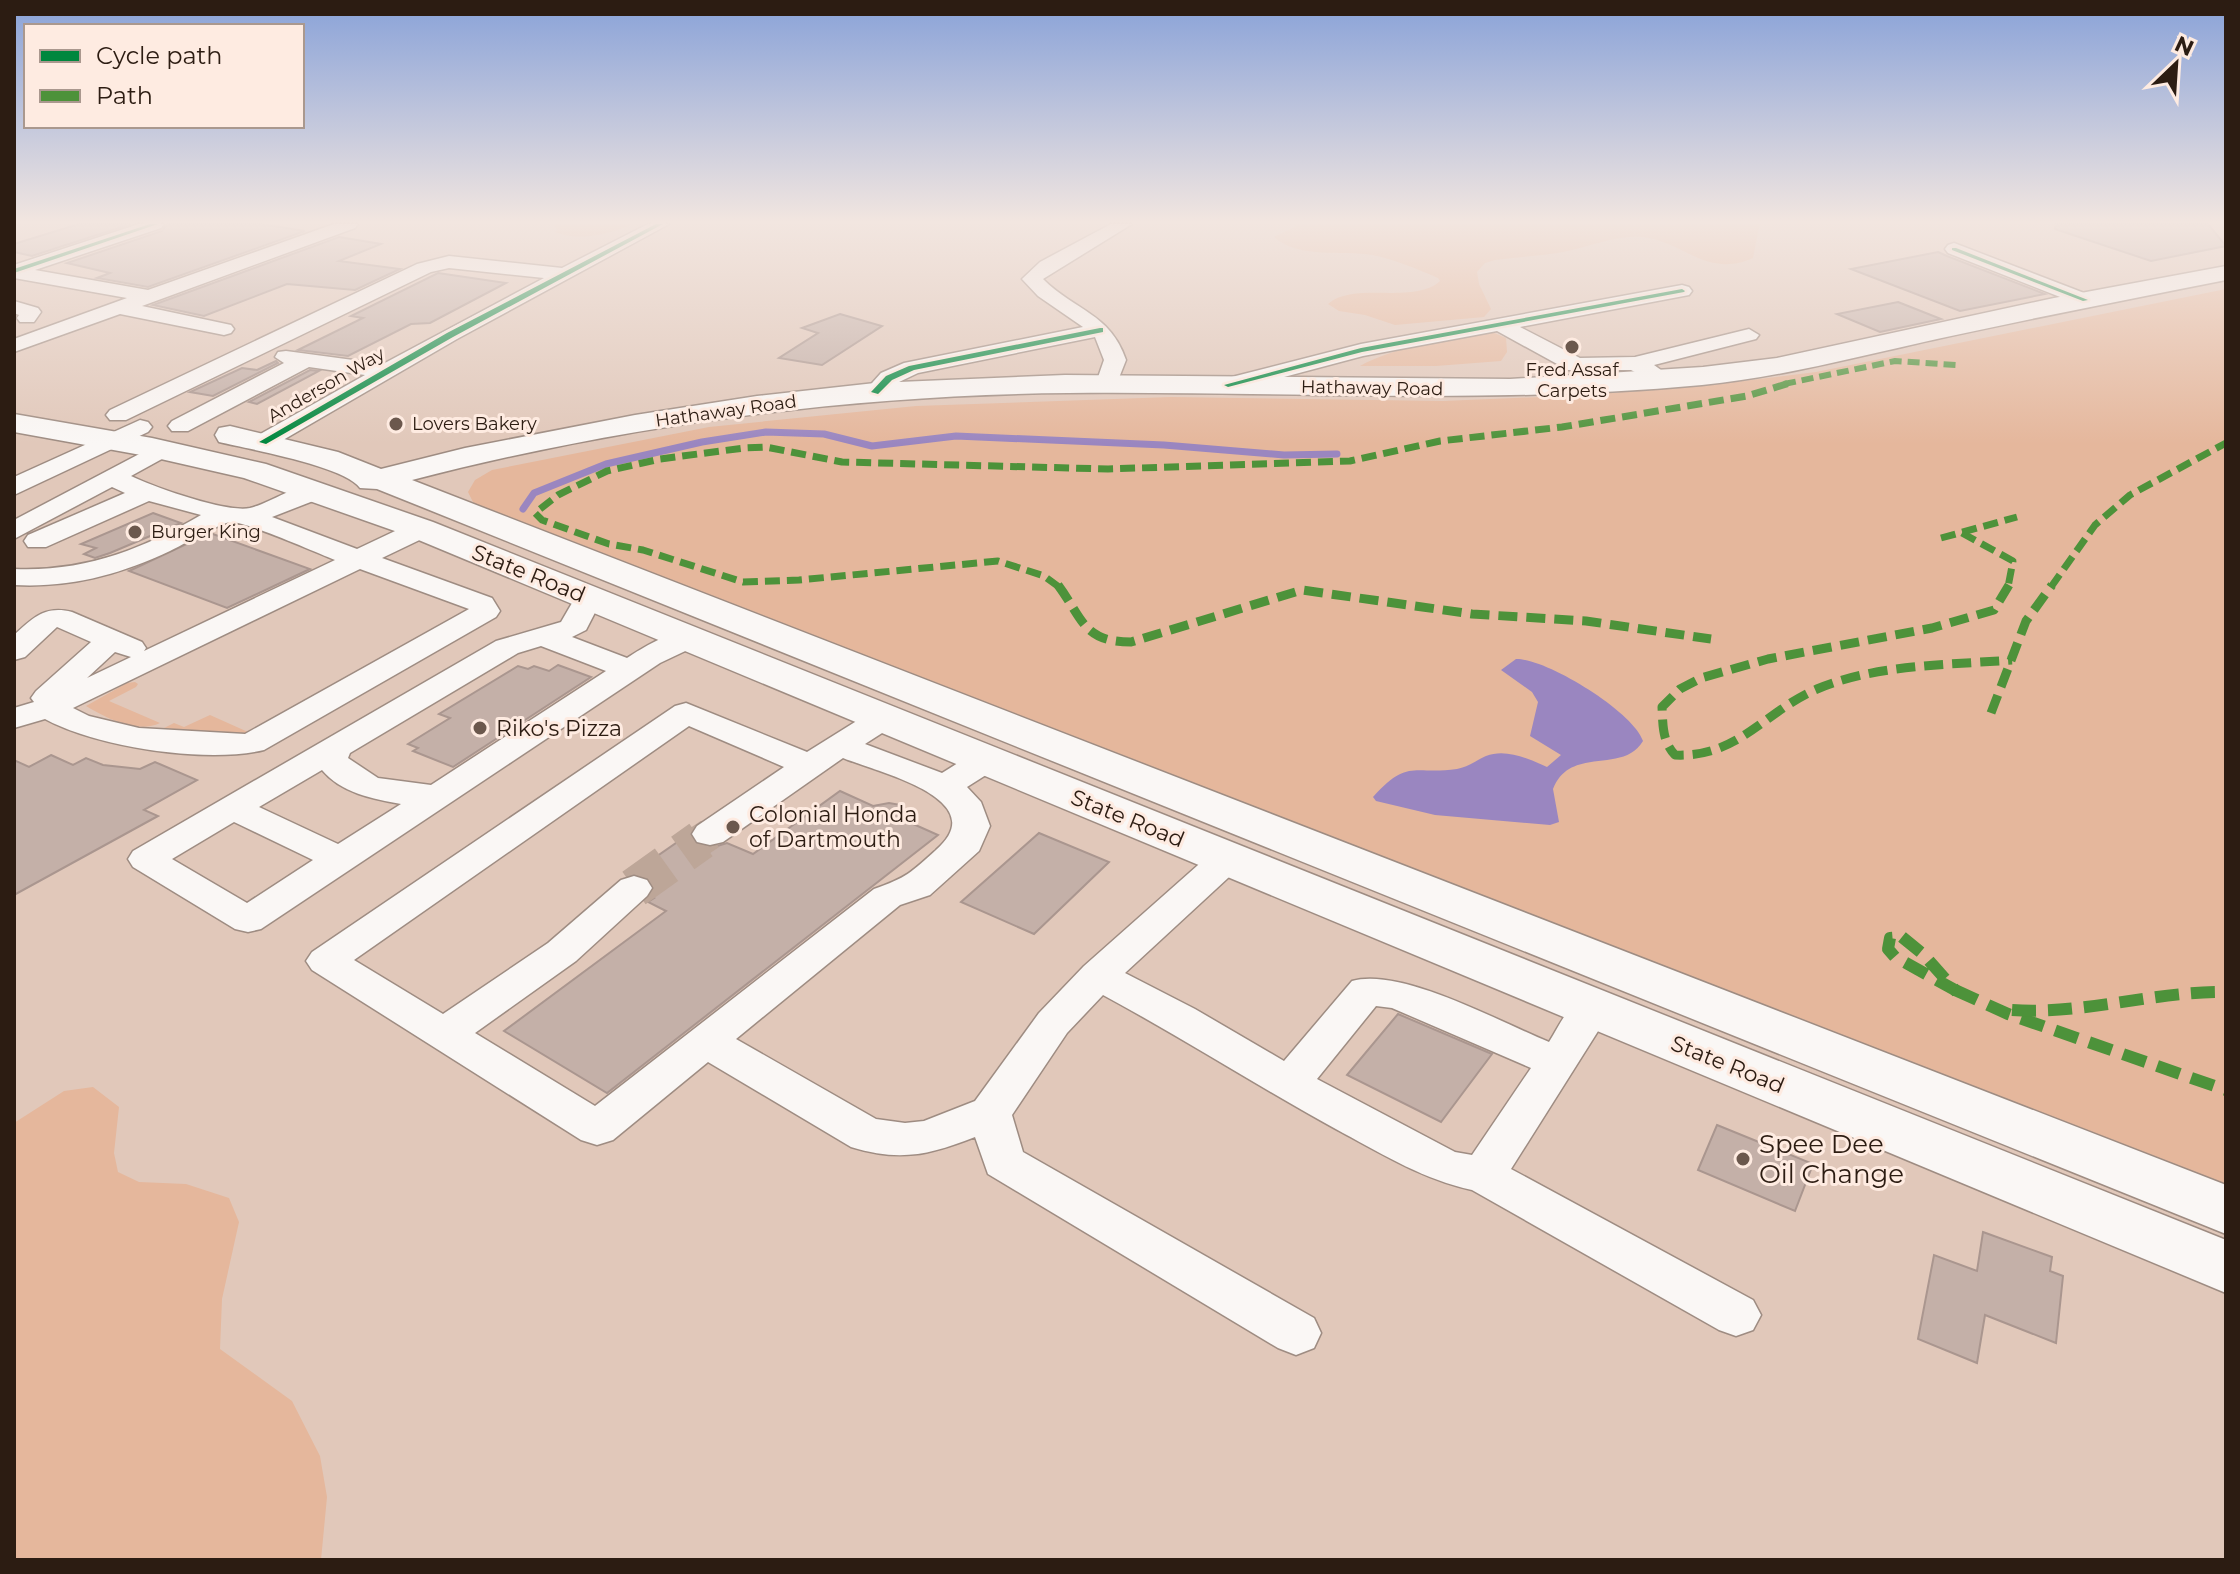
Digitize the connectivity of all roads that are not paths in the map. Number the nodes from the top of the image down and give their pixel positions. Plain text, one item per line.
1 (148, 297) edge
2 (363, 297) edge
3 (519, 297) edge
4 (1053, 297) edge
5 (1646, 297) edge
6 (2078, 297) edge
7 (2098, 297) edge
8 (2085, 300) junction
9 (119, 308) junction
10 (18, 316) edge
11 (1499, 324) junction
12 (66, 327) junction
13 (224, 329) dead end
14 (1100, 330) junction
15 (1749, 335) dead end
16 (14, 346) edge
17 (250, 352) junction
18 (306, 360) junction
19 (1635, 363) junction
20 (386, 371) junction
21 (1664, 380) junction
22 (1107, 383) junction
23 (1228, 385) junction
24 (875, 392) junction
25 (14, 397) edge
26 (163, 423) junction
27 (19, 427) edge
28 (117, 427) junction
29 (263, 442) junction
30 (112, 477) junction
31 (378, 479) junction
32 (14, 487) edge
33 (148, 492) junction
34 (322, 492) junction
35 (222, 513) junction
36 (252, 516) junction
37 (421, 529) junction
38 (14, 531) edge
39 (14, 548) edge
40 (359, 559) junction
41 (14, 570) edge
42 (14, 577) edge
43 (589, 597) junction
44 (544, 637) junction
45 (112, 639) junction
46 (688, 639) junction
47 (14, 651) edge
48 (153, 658) junction
49 (630, 670) junction
50 (51, 707) junction
51 (14, 718) edge
52 (882, 719) junction
53 (335, 748) junction
54 (824, 755) junction
55 (985, 761) junction
56 (945, 786) junction
57 (444, 794) junction
58 (233, 808) junction
59 (710, 834) tunnel mouth
60 (1244, 842) junction
61 (342, 860) junction
62 (634, 888) tunnel mouth
63 (1098, 976) junction
64 (1592, 1009) junction
65 (444, 1034) junction
66 (706, 1041) junction
67 (1556, 1062) junction
68 (1289, 1084) junction
69 (990, 1113) junction
70 (1483, 1175) junction
71 (2226, 1210) edge
72 (2226, 1267) edge
73 (1736, 1315) dead end
74 (1296, 1333) dead end

1 - 9 street
2 - 17 street
3 - 20 street, Anderson Way
4 - 14 street
5 - 11 street
6 - 8 street
7 - 8 main road, Hathaway Road
8 - 21 main road, Hathaway Road
9 - 12 street
9 - 13 street
10 - 12 street
11 - 19 street
11 - 23 street
12 - 16 street
14 - 22 street
14 - 24 street
15 - 19 street
17 - 18 street
17 - 26 street
18 - 20 street
18 - 26 street
19 - 21 street
20 - 29 street, Anderson Way
21 - 23 main road, Hathaway Road
22 - 23 main road, Hathaway Road
22 - 24 main road, Hathaway Road
24 - 31 main road, Hathaway Road
25 - 28 main road, State Road
26 - 28 main road, State Road
26 - 28 street
26 - 29 main road, State Road
26 - 30 street
26 - 34 main road, State Road
27 - 28 main road, State Road
28 - 32 street
29 - 31 main road, State Road
30 - 33 street
30 - 38 street
31 - 34 main road, Hathaway Road
31 - 60 main road, State Road
33 - 35 street
33 - 39 street
34 - 36 street
34 - 37 main road, State Road
35 - 36 street
35 - 41 street
35 - 42 street
36 - 40 street
37 - 40 street
37 - 43 main road, State Road
40 - 48 street
40 - 50 street
43 - 44 street
43 - 46 main road, State Road
44 - 49 street
44 - 53 street
45 - 47 street
45 - 48 street
45 - 50 street
46 - 49 street
46 - 52 main road, State Road
48 - 50 street
49 - 57 street
50 - 51 street
52 - 54 street
52 - 55 main road, State Road
53 - 57 street
53 - 58 street
54 - 56 street
54 - 59 street
54 - 65 street
55 - 56 street
55 - 60 main road, State Road
56 - 66 street
57 - 61 street
58 - 61 street
58 - 61 street
60 - 63 street
60 - 64 main road, State Road
60 - 71 main road, State Road
62 - 65 street
63 - 68 street
63 - 69 street
64 - 67 street
64 - 72 main road, State Road
65 - 66 street
66 - 69 street
67 - 68 street
67 - 70 street
68 - 70 street
69 - 74 street
70 - 73 street

